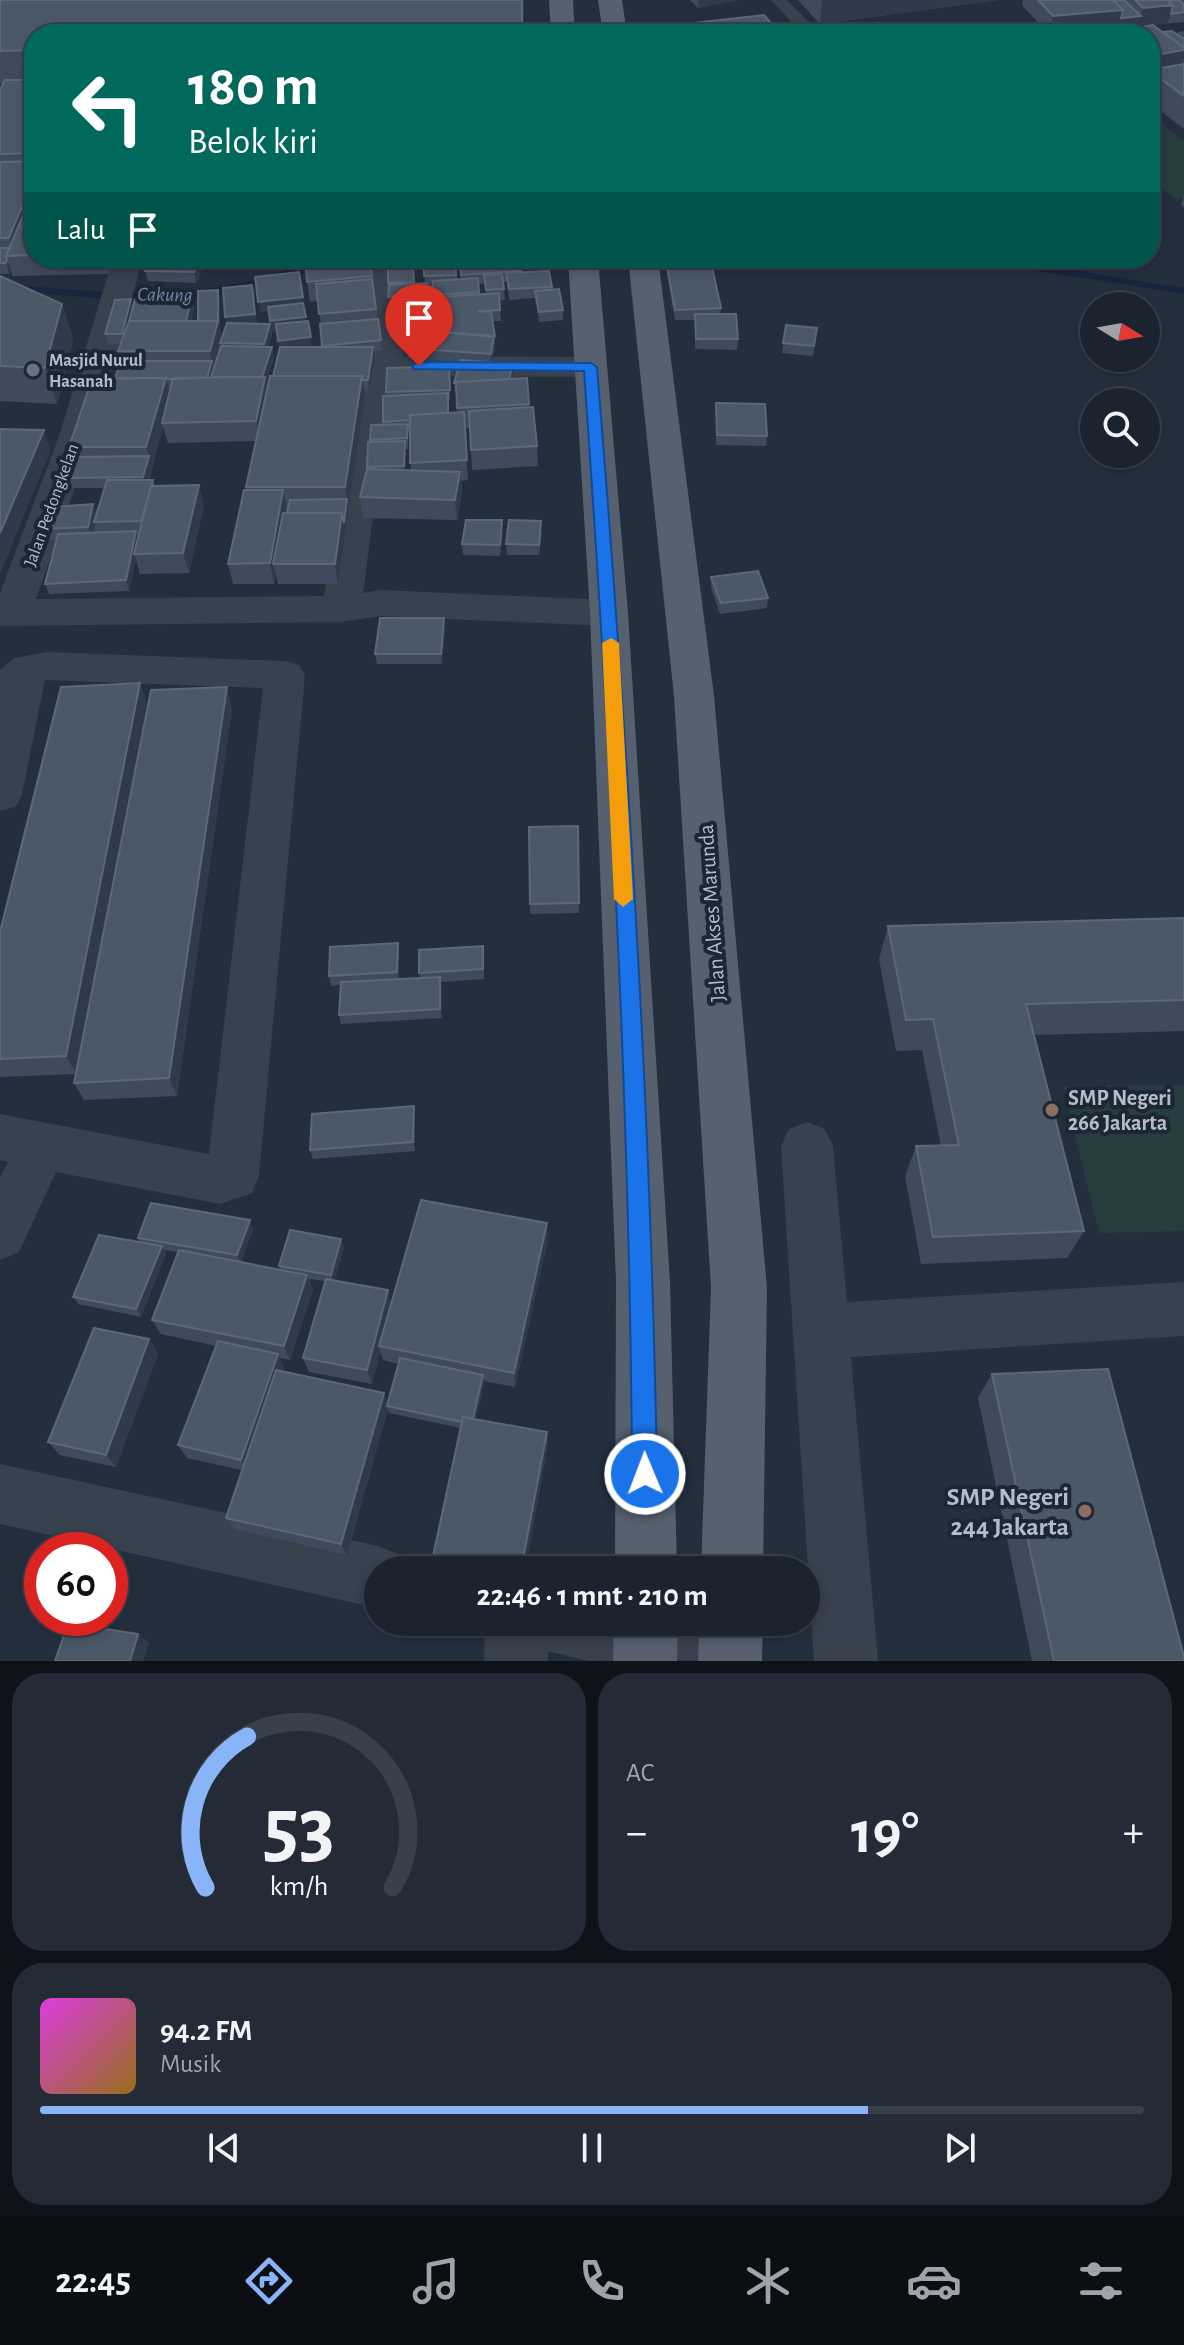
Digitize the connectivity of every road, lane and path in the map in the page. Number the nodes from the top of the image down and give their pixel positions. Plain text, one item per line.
1 (561, 0) edge
2 (610, 0) edge
3 (779, 0) edge
4 (562, 24) edge
5 (614, 24) edge
6 (802, 24) edge
7 (125, 268) edge
8 (378, 268) edge
9 (584, 268) edge
10 (644, 268) edge
11 (591, 367) junction
12 (381, 380) junction
13 (275, 393) edge
14 (341, 609) junction
15 (6, 613) edge
16 (609, 613) junction
17 (14, 683) edge
18 (0, 795) edge
19 (21, 1141) edge
20 (807, 1146) dead end
21 (0, 1234) edge
22 (1184, 1309) edge
23 (821, 1331) junction
24 (0, 1494) edge
25 (646, 1556) edge
26 (732, 1556) edge
27 (364, 1574) edge
28 (517, 1636) edge
29 (618, 1636) edge
30 (646, 1642) edge
31 (730, 1648) edge
32 (516, 1661) edge
33 (846, 1661) edge

1 - 4 main road
2 - 5 main road
3 - 6 lane
7 - 15 street, Jalan Pedongkelan
8 - 12 street
9 - 11 main road
10 - 26 main road, Jalan Akses Marunda
11 - 12 street
11 - 16 main road
12 - 13 street
12 - 14 street
14 - 15 street
14 - 16 street
16 - 25 main road
17 - 18 street
17 - 19 street
19 - 21 street
20 - 23 street
22 - 23 street
23 - 33 street
24 - 27 street
28 - 32 street
29 - 30 street
30 - 31 street

